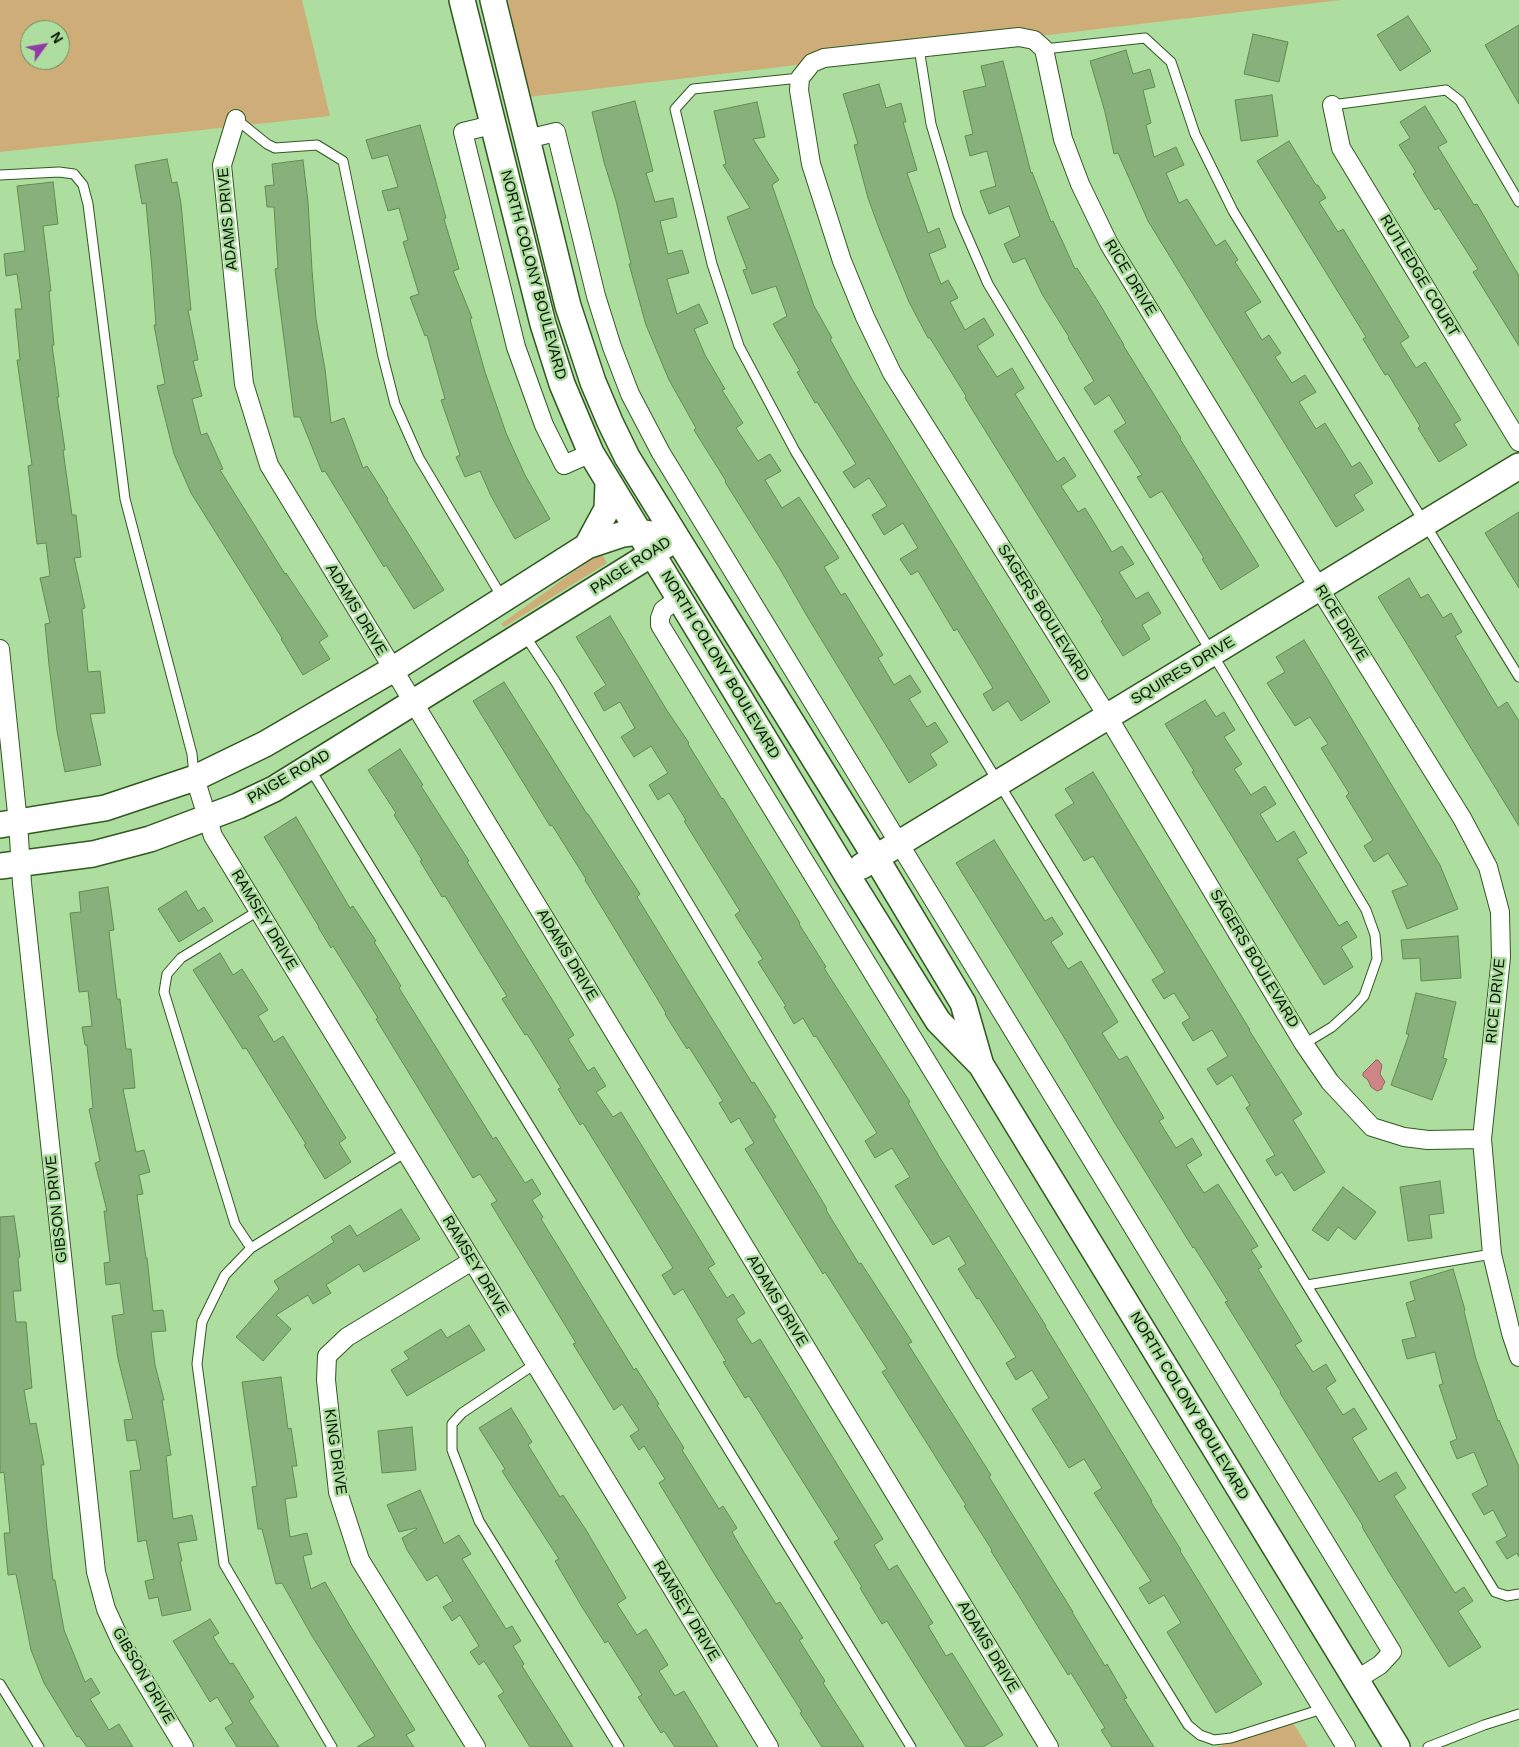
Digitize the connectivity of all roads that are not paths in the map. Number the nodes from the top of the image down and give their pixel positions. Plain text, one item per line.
1 (462, 0) edge
2 (493, 0) edge
3 (919, 48) junction
4 (1044, 49) junction
5 (800, 78) junction
6 (1332, 105) joint
7 (236, 119) joint
8 (527, 140) junction
9 (0, 175) edge
10 (1519, 202) edge
11 (1519, 442) edge
12 (1519, 466) edge
13 (608, 483) junction
14 (1424, 524) junction
15 (638, 532) junction
16 (677, 538) junction
17 (587, 546) junction
18 (652, 554) junction
19 (1319, 588) junction
20 (679, 598) junction
21 (503, 599) junction
22 (524, 634) junction
23 (0, 649) edge
24 (1212, 653) junction
25 (392, 670) junction
26 (1519, 677) edge
27 (412, 702) junction
28 (1108, 717) junction
29 (309, 767) junction
30 (195, 778) junction
31 (999, 783) junction
32 (206, 818) junction
33 (9, 824) edge
34 (901, 844) junction
35 (876, 858) junction
36 (10, 865) edge
37 (848, 875) junction
38 (822, 891) junction
39 (258, 910) junction
40 (1304, 1044) junction
41 (981, 1065) junction
42 (1482, 1139) junction
43 (406, 1152) junction
44 (251, 1248) junction
45 (1492, 1254) junction
46 (472, 1261) junction
47 (1307, 1285) junction
48 (1519, 1357) edge
49 (536, 1364) junction
50 (1519, 1594) edge
51 (1356, 1680) junction
52 (0, 1684) edge
53 (1322, 1709) junction
54 (1519, 1714) edge
55 (39, 1747) edge
56 (184, 1747) edge
57 (332, 1747) edge
58 (476, 1747) edge
59 (619, 1747) edge
60 (769, 1747) edge
61 (911, 1747) edge
62 (1049, 1747) edge
63 (1346, 1747) edge
64 (1397, 1747) edge
65 (1428, 1747) edge

1 - 13 street, NORTH COLONY BOULEVARD
2 - 8 street, NORTH COLONY BOULEVARD
3 - 4 street
3 - 5 street
3 - 24 lane
4 - 14 lane
4 - 19 street, RICE DRIVE
5 - 28 street, SAGERS BOULEVARD
5 - 31 lane
6 - 10 lane
6 - 11 street, RUTLEDGE COURT
7 - 21 lane
7 - 25 street, ADAMS DRIVE
8 - 16 street, NORTH COLONY BOULEVARD
8 - 34 street
9 - 30 lane
12 - 14 street, SQUIRES DRIVE
13 - 15 street, NORTH COLONY BOULEVARD
13 - 17 street
14 - 19 street, SQUIRES DRIVE
14 - 26 lane
15 - 16 street, PAIGE ROAD
15 - 17 street, PAIGE ROAD
15 - 18 street, NORTH COLONY BOULEVARD
16 - 18 street, PAIGE ROAD
16 - 35 street, NORTH COLONY BOULEVARD
17 - 21 street, PAIGE ROAD
18 - 20 street, NORTH COLONY BOULEVARD
18 - 22 street, PAIGE ROAD
19 - 24 street, SQUIRES DRIVE
19 - 42 street, RICE DRIVE
20 - 37 street, NORTH COLONY BOULEVARD
20 - 38 street
21 - 25 street, PAIGE ROAD
22 - 27 street, PAIGE ROAD
22 - 53 lane
23 - 33 street, GIBSON DRIVE
24 - 28 street, SQUIRES DRIVE
24 - 40 lane
25 - 27 street, ADAMS DRIVE
25 - 30 street, PAIGE ROAD
27 - 29 street, PAIGE ROAD
27 - 62 street, ADAMS DRIVE
28 - 31 street, SQUIRES DRIVE
28 - 40 street, SAGERS BOULEVARD
29 - 32 street, PAIGE ROAD
29 - 61 lane
30 - 32 street, RAMSEY DRIVE
30 - 33 street, PAIGE ROAD
31 - 34 street, SQUIRES DRIVE
31 - 47 lane
32 - 36 street, PAIGE ROAD
32 - 39 street, RAMSEY DRIVE
33 - 36 street, GIBSON DRIVE
34 - 35 street, SQUIRES DRIVE
34 - 51 street
35 - 37 street, SQUIRES DRIVE
35 - 41 street, NORTH COLONY BOULEVARD
36 - 56 street, GIBSON DRIVE
37 - 38 street
37 - 41 street, NORTH COLONY BOULEVARD
38 - 53 street
39 - 43 street, RAMSEY DRIVE
39 - 44 lane
40 - 42 street, SAGERS BOULEVARD
41 - 51 street, NORTH COLONY BOULEVARD
42 - 45 street, RICE DRIVE
43 - 44 lane
43 - 46 street, RAMSEY DRIVE
44 - 57 lane
45 - 47 lane
45 - 48 street, RICE DRIVE
46 - 49 street, RAMSEY DRIVE
46 - 58 street, KING DRIVE
47 - 50 lane
49 - 59 lane
49 - 60 street, RAMSEY DRIVE
51 - 64 street, NORTH COLONY BOULEVARD
52 - 55 lane
53 - 63 street
54 - 65 lane

